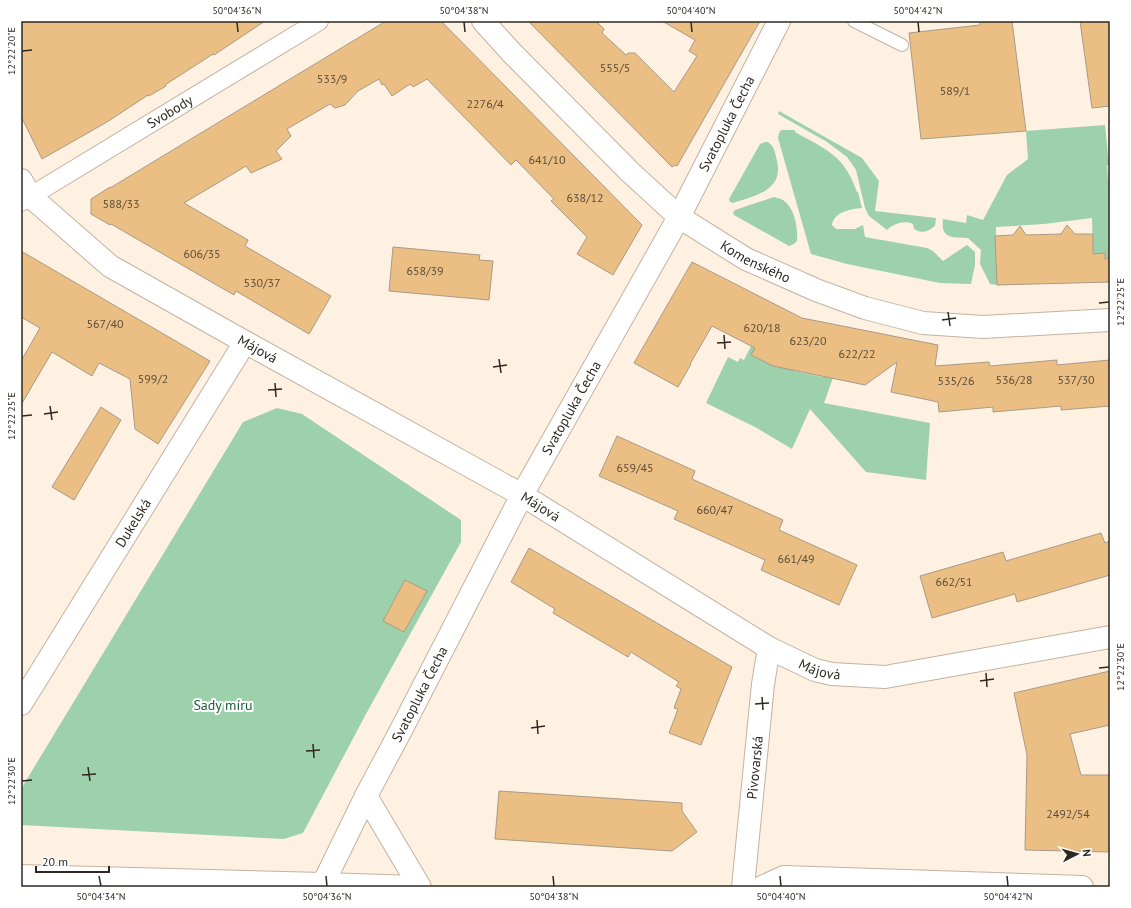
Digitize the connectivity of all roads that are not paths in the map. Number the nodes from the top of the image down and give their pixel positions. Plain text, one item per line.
1 (319, 21) edge
2 (482, 21) edge
3 (779, 21) edge
4 (854, 21) edge
5 (902, 45) dead end
6 (24, 192) edge
7 (679, 217) junction
8 (1110, 320) edge
9 (245, 342) junction
10 (522, 495) junction
11 (1110, 637) edge
12 (769, 648) junction
13 (21, 704) edge
14 (366, 796) junction
15 (21, 876) edge
16 (323, 884) junction
17 (415, 887) edge
18 (420, 887) edge
19 (743, 887) edge
20 (762, 887) edge
21 (1082, 887) edge

1 - 6 street, Svobody
2 - 7 street, Komenského
3 - 7 street, Svatopluka Čecha
4 - 5 lane
6 - 9 street, Májová
7 - 8 street, Komenského
7 - 10 street, Svatopluka Čecha
9 - 10 street, Májová
9 - 13 street, Dukelská
10 - 12 street, Májová
10 - 14 street, Svatopluka Čecha
11 - 12 street, Májová
12 - 19 street, Pivovarská
14 - 16 street, Svatopluka Čecha
14 - 18 street
15 - 16 street
16 - 17 street
20 - 21 street

